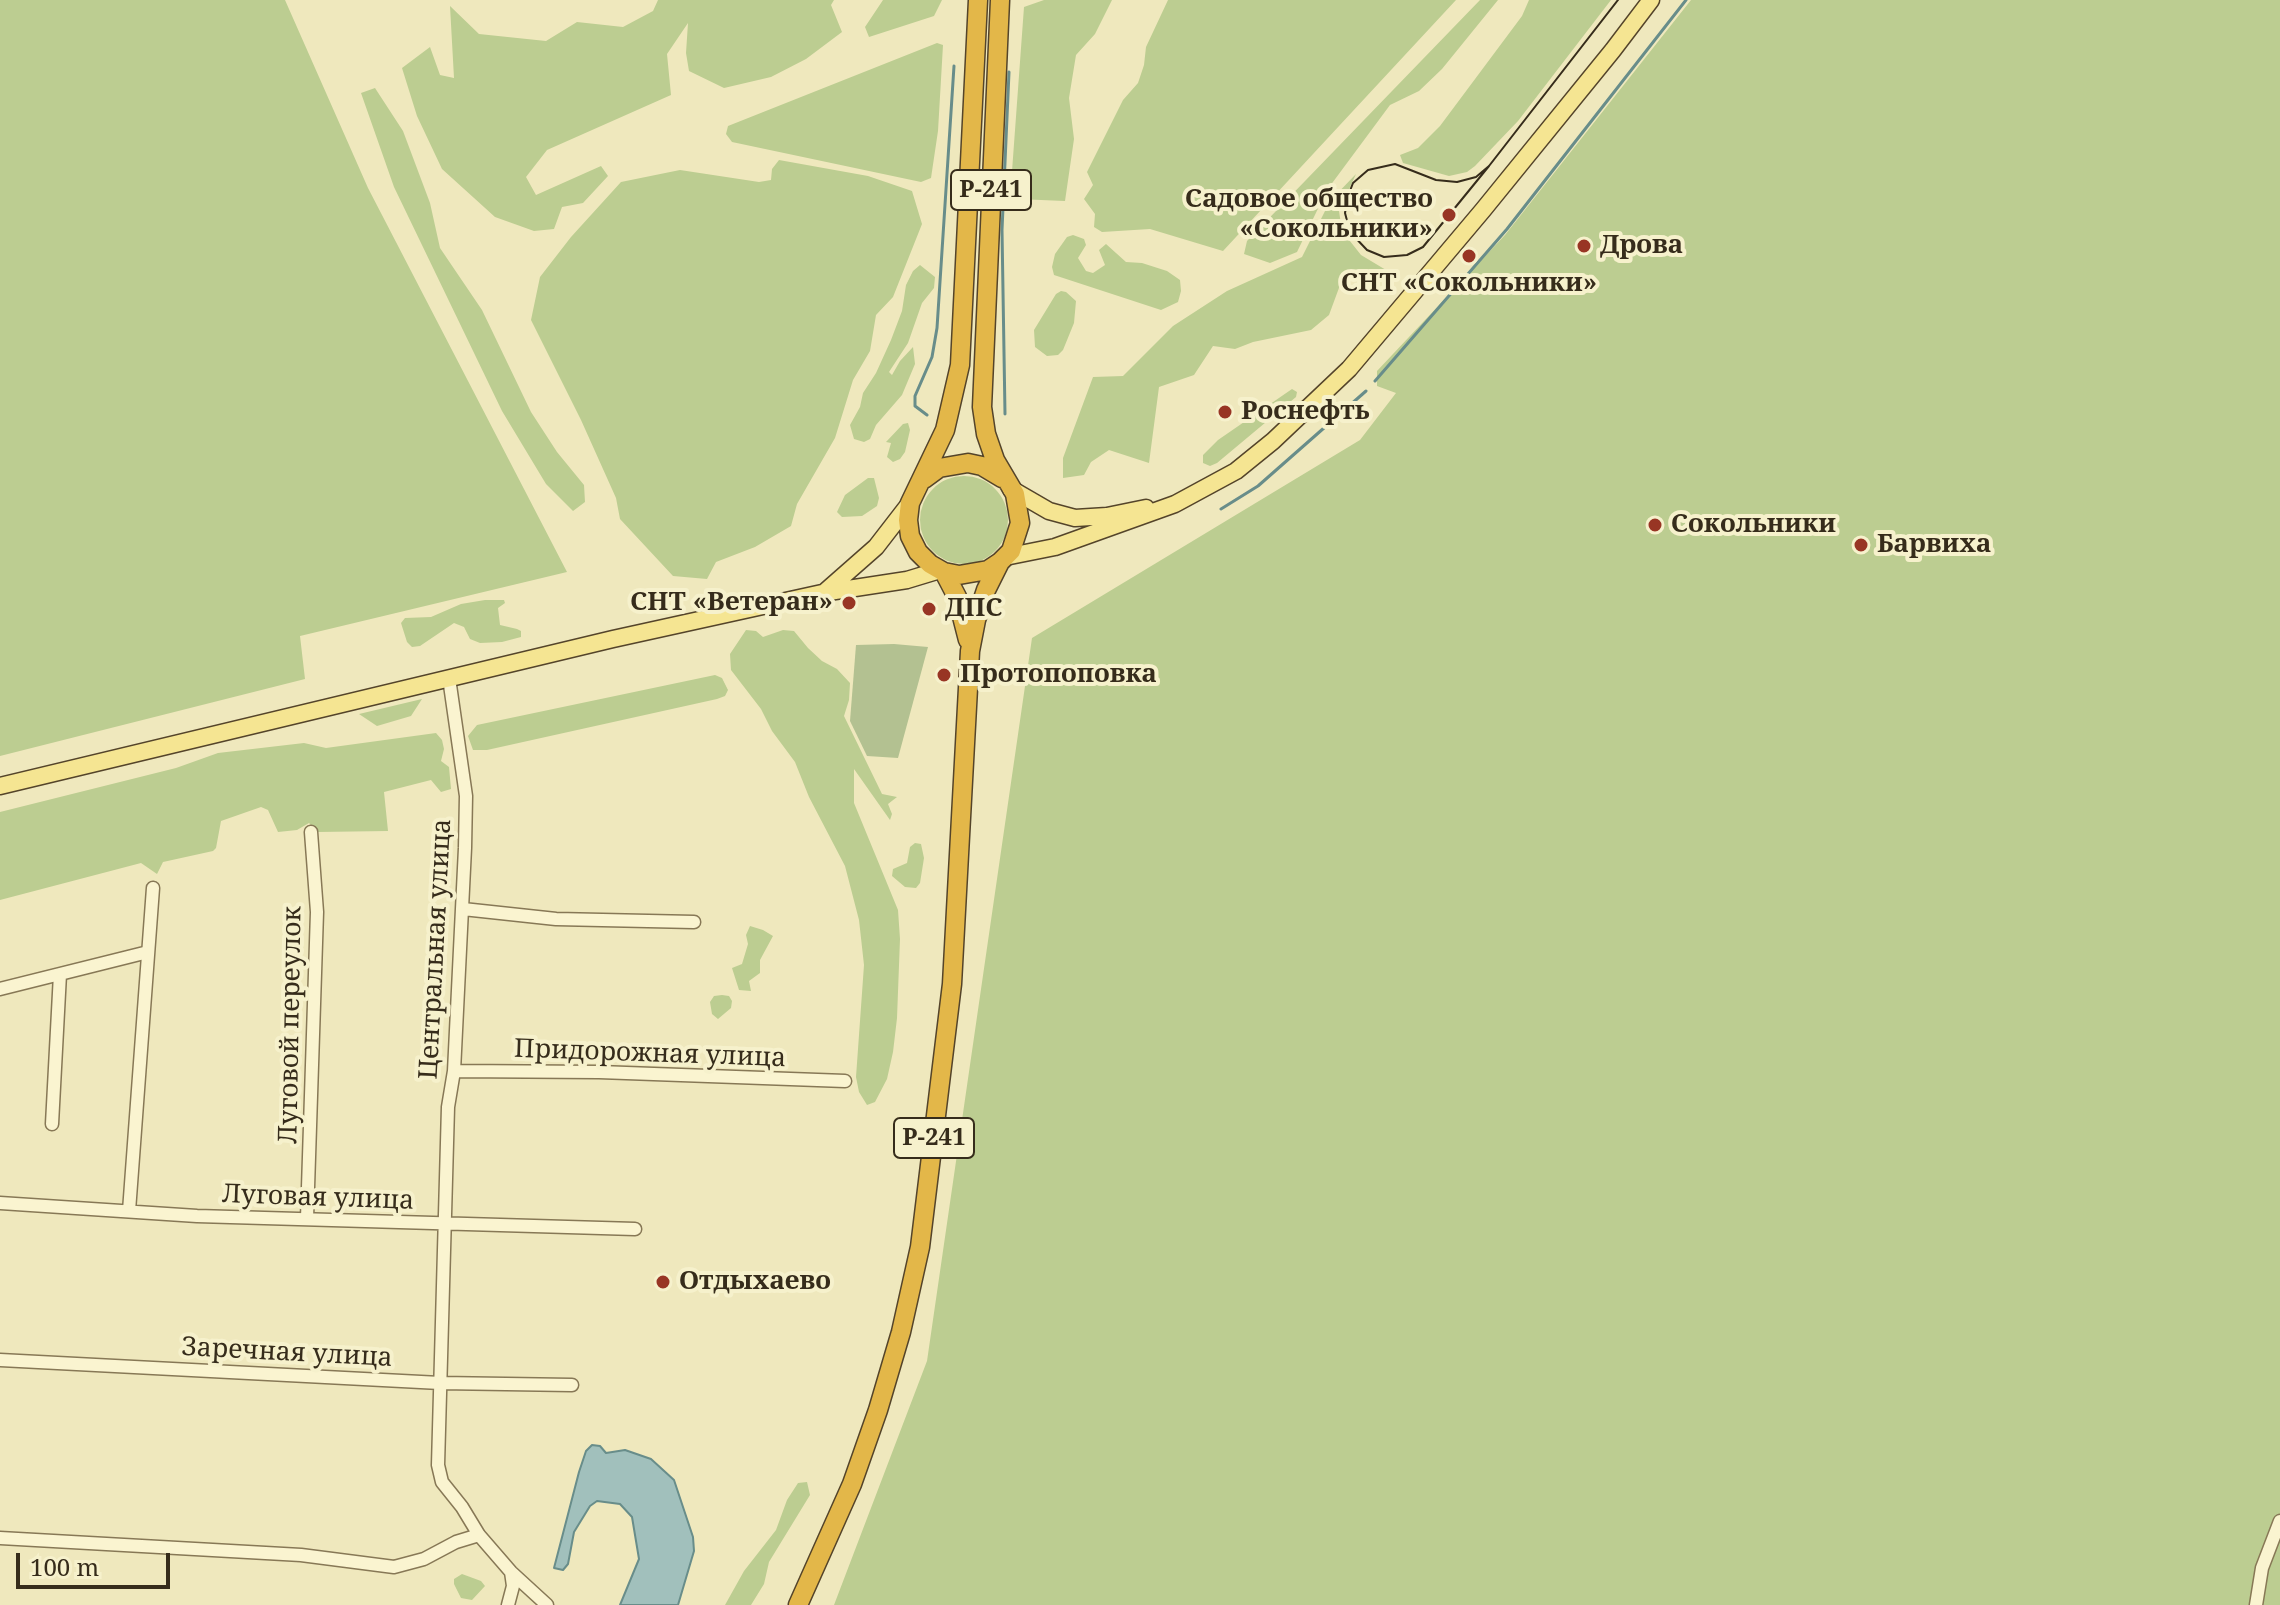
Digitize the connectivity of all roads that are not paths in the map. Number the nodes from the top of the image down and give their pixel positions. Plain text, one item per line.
1 (978, 0) edge
2 (1000, 0) edge
3 (1651, 0) edge
4 (1009, 485) junction
5 (914, 495) junction
6 (1175, 504) junction
7 (1003, 560) junction
8 (942, 571) junction
9 (822, 593) junction
10 (970, 651) junction
11 (449, 678) junction
12 (0, 786) edge
13 (311, 832) dead end
14 (153, 888) dead end
15 (463, 909) junction
16 (694, 922) dead end
17 (148, 952) junction
18 (60, 974) junction
19 (0, 989) edge
20 (454, 1071) junction
21 (845, 1081) dead end
22 (52, 1124) dead end
23 (0, 1203) edge
24 (129, 1211) junction
25 (307, 1218) junction
26 (446, 1225) junction
27 (635, 1229) dead end
28 (0, 1360) edge
29 (440, 1383) junction
30 (572, 1385) dead end
31 (2280, 1521) edge
32 (479, 1535) junction
33 (0, 1538) edge
34 (511, 1572) junction
35 (508, 1605) edge
36 (547, 1605) edge
37 (798, 1605) edge
38 (2256, 1605) edge

1 - 5 highway, Р-241
2 - 4 highway, Р-241
3 - 6 main road
4 - 5 highway
4 - 6 main road
4 - 7 highway, Р-241
5 - 8 highway, Р-241
5 - 9 main road
6 - 7 main road
7 - 8 highway
7 - 10 highway, Р-241
8 - 9 main road
8 - 10 highway, Р-241
9 - 11 main road
10 - 37 highway, Р-241
11 - 12 main road
11 - 15 street, Центральная улица
13 - 25 street, Луговой переулок
14 - 17 street
15 - 16 street
15 - 20 street, Центральная улица
17 - 18 street
17 - 24 street
18 - 19 street
18 - 22 street
20 - 21 street, Придорожная улица
20 - 26 street, Центральная улица
23 - 24 street, Луговая улица
24 - 25 street, Луговая улица
25 - 26 street, Луговая улица
26 - 27 street, Луговая улица
26 - 29 street, Центральная улица
28 - 29 street, Заречная улица
29 - 30 street, Заречная улица
29 - 32 street, Центральная улица
31 - 38 street
32 - 33 street
32 - 34 street, Центральная улица
34 - 35 street
34 - 36 street, Центральная улица

